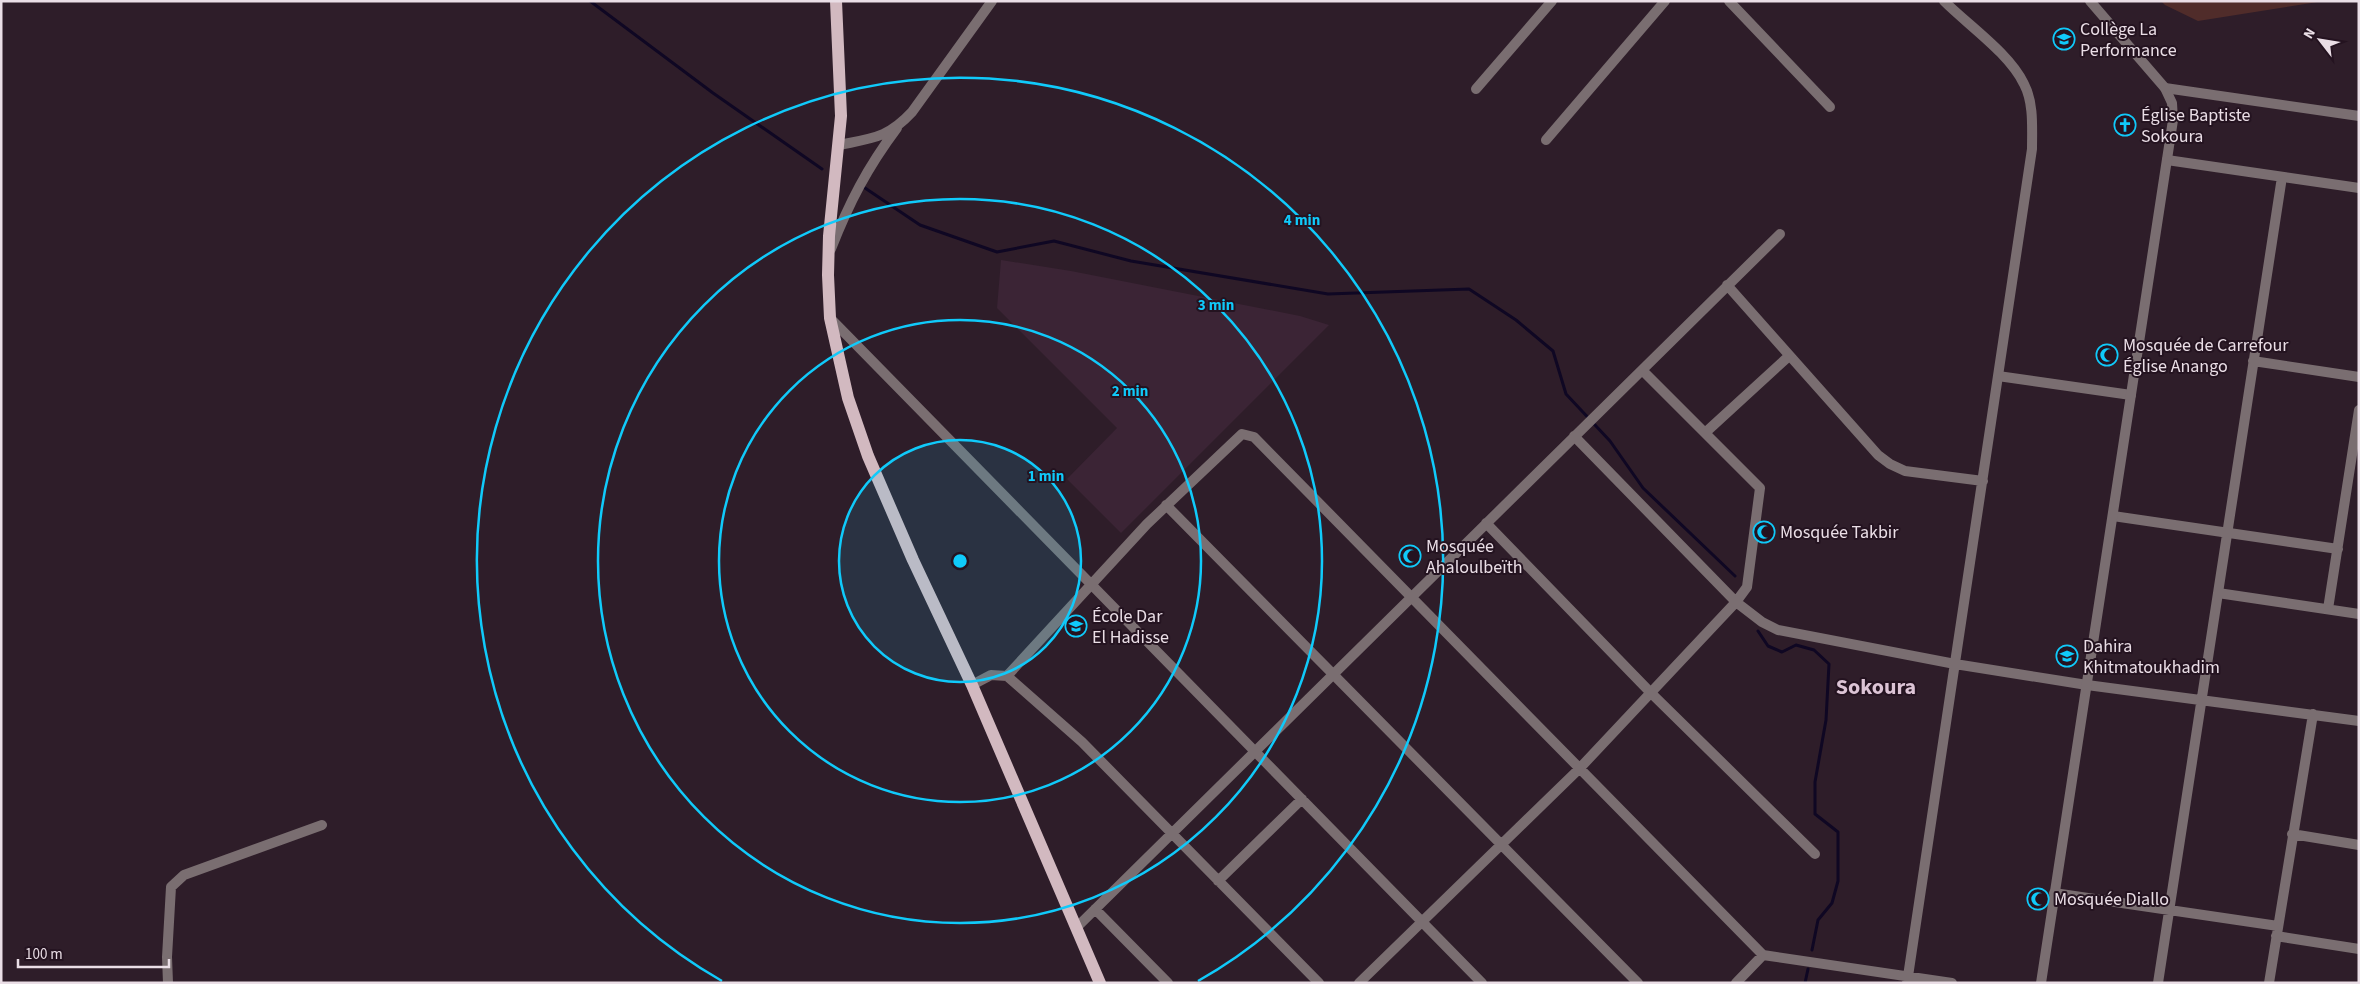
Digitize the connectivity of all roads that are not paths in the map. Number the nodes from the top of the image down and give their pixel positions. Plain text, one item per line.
1 (836, 1) edge
2 (992, 1) edge
3 (1552, 1) edge
4 (1665, 1) edge
5 (1729, 1) edge
6 (1944, 1) edge
7 (2090, 1) edge
8 (2165, 88) junction
9 (1476, 89) dead end
10 (1830, 106) dead end
11 (2359, 116) edge
12 (897, 127) junction
13 (1546, 140) dead end
14 (840, 144) junction
15 (2167, 160) junction
16 (2282, 177) junction
17 (2359, 188) edge
18 (1780, 234) dead end
19 (829, 253) junction
20 (1728, 285) junction
21 (830, 318) junction
22 (1789, 356) junction
23 (2253, 361) junction
24 (1643, 371) junction
25 (1998, 376) junction
26 (2359, 377) edge
27 (2131, 395) junction
28 (2359, 410) edge
29 (1706, 432) junction
30 (1574, 436) junction
31 (2356, 448) edge
32 (1983, 481) junction
33 (1166, 505) junction
34 (2113, 516) junction
35 (1486, 523) junction
36 (2227, 533) junction
37 (2338, 549) junction
38 (1090, 584) junction
39 (2218, 593) junction
40 (1411, 597) junction
41 (1736, 602) junction
42 (2328, 609) junction
43 (2359, 614) edge
44 (1955, 664) junction
45 (1334, 673) junction
46 (1007, 676) junction
47 (972, 685) junction
48 (2087, 685) junction
49 (1650, 692) junction
50 (2202, 700) junction
51 (2312, 714) junction
52 (2359, 721) edge
53 (1255, 751) junction
54 (1579, 769) junction
55 (1302, 799) junction
56 (322, 825) dead end
57 (1172, 834) junction
58 (2292, 834) junction
59 (1502, 845) junction
60 (2359, 845) edge
61 (1815, 854) dead end
62 (1218, 881) junction
63 (2054, 893) junction
64 (1095, 909) junction
65 (2170, 910) junction
66 (1423, 922) junction
67 (1076, 928) junction
68 (2277, 931) junction
69 (2359, 948) edge
70 (1762, 955) junction
71 (1908, 979) edge
72 (168, 983) edge
73 (1100, 983) edge
74 (1168, 983) edge
75 (1319, 983) edge
76 (1359, 983) edge
77 (1482, 983) edge
78 (1638, 983) edge
79 (1736, 983) edge
80 (1952, 983) edge
81 (2041, 983) edge
82 (2158, 983) edge
83 (2269, 983) edge

1 - 14 main road
2 - 12 street
3 - 9 street
4 - 13 street
5 - 10 street
6 - 25 street
7 - 8 street
8 - 11 street
8 - 15 street
12 - 14 street
12 - 19 street
14 - 19 main road
15 - 16 street
15 - 27 street
16 - 17 street
16 - 23 street
18 - 20 street
19 - 21 main road
20 - 22 street
20 - 24 street
21 - 38 street
21 - 47 main road
22 - 29 street
22 - 32 street
23 - 26 street
23 - 36 street
24 - 29 street
24 - 30 street
25 - 27 street
25 - 32 street
27 - 34 street
28 - 31 street
29 - 41 street
30 - 35 street
30 - 41 street
31 - 37 street
32 - 44 street
33 - 38 street
33 - 40 street
33 - 45 street
34 - 36 street
34 - 48 street
35 - 40 street
35 - 49 street
36 - 37 street
36 - 39 street
37 - 42 street
38 - 46 street
38 - 53 street
39 - 42 street
39 - 50 street
40 - 45 street
40 - 54 street
41 - 44 street
41 - 49 street
42 - 43 street
44 - 48 street
44 - 71 street
45 - 53 street
45 - 59 street
46 - 47 street
46 - 57 street
47 - 67 main road
48 - 50 street
48 - 63 street
49 - 54 street
49 - 61 street
50 - 51 street
50 - 65 street
51 - 52 street
51 - 58 street
53 - 55 street
53 - 57 street
54 - 59 street
54 - 70 street
55 - 62 street
55 - 66 street
56 - 72 street
57 - 62 street
57 - 64 street
58 - 60 street
58 - 68 street
59 - 66 street
59 - 78 street
62 - 75 street
63 - 65 street
63 - 81 street
64 - 67 street
64 - 74 street
65 - 68 street
65 - 82 street
66 - 76 street
66 - 77 street
67 - 73 main road
68 - 69 street
68 - 83 street
70 - 71 street
70 - 79 street
71 - 80 street

